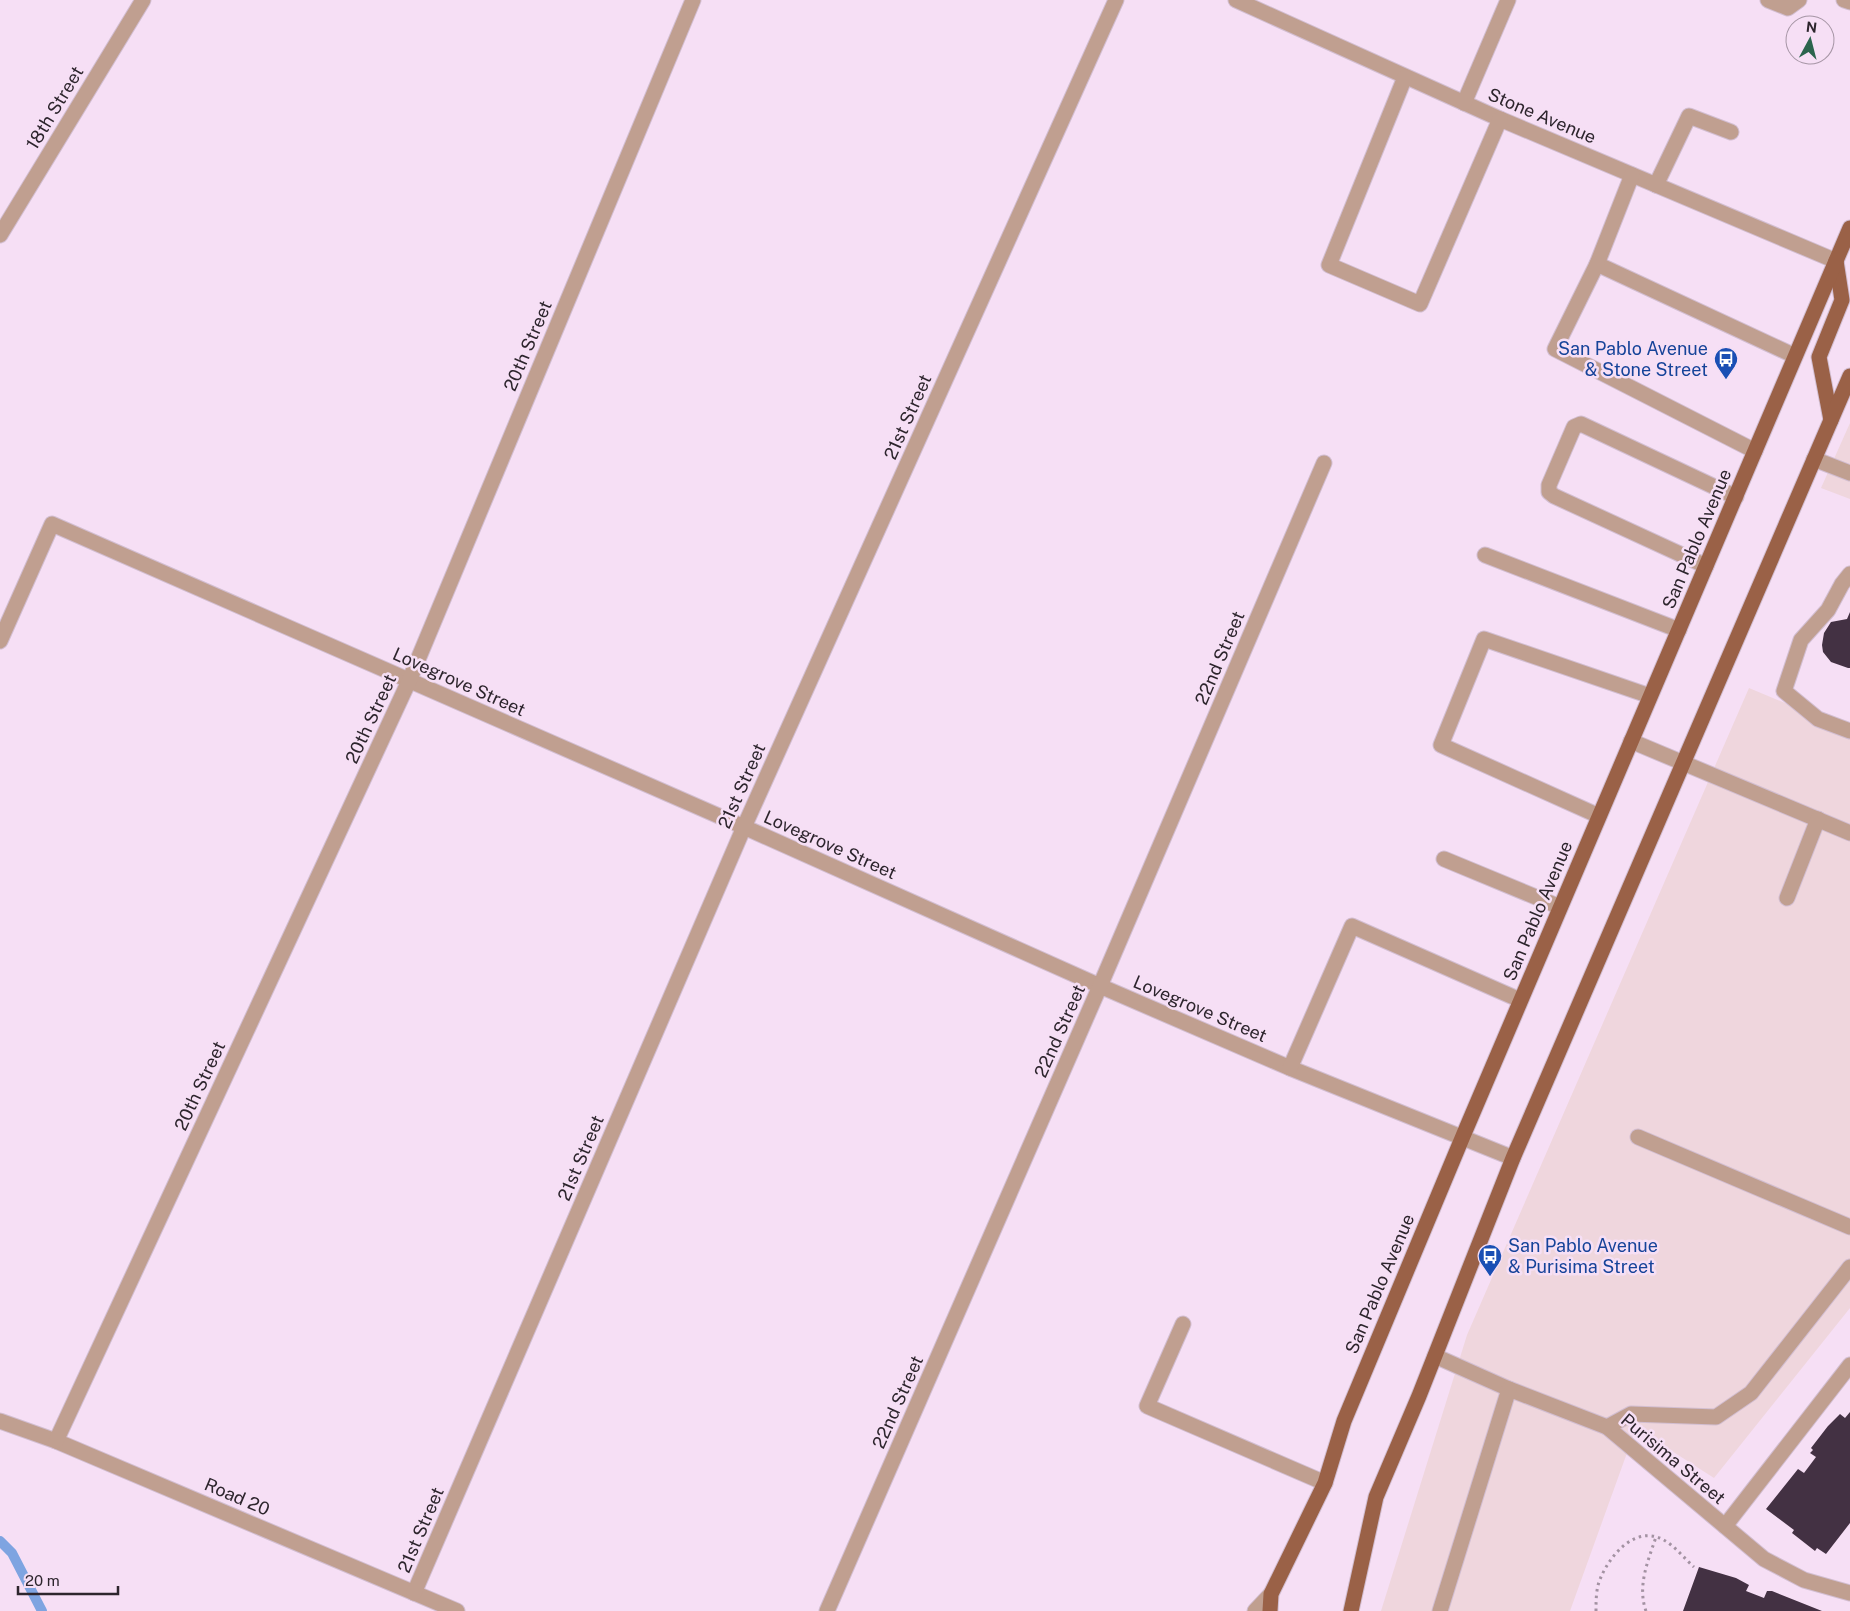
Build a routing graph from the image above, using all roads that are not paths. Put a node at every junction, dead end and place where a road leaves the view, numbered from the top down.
1 (143, 0) edge
2 (693, 0) edge
3 (1116, 0) edge
4 (1236, 0) edge
5 (1508, 0) edge
6 (1768, 0) edge
7 (1799, 0) edge
8 (1844, 0) edge
9 (1850, 2) edge
10 (1405, 77) junction
11 (1464, 103) junction
12 (1500, 119) junction
13 (1731, 132) dead end
14 (1632, 175) junction
15 (1656, 185) junction
16 (1850, 228) edge
17 (0, 235) edge
18 (1836, 261) junction
19 (1597, 264) junction
20 (1796, 356) junction
21 (1850, 376) edge
22 (1831, 420) junction
23 (1755, 451) junction
24 (1814, 460) junction
25 (1324, 463) dead end
26 (1850, 473) edge
27 (1736, 497) junction
28 (1485, 555) dead end
29 (1706, 566) junction
30 (1850, 574) edge
31 (1678, 630) junction
32 (0, 641) edge
33 (409, 681) junction
34 (1650, 696) junction
35 (1850, 731) edge
36 (1631, 740) junction
37 (1683, 764) junction
38 (1599, 816) junction
39 (1818, 819) junction
40 (744, 827) junction
41 (1850, 833) edge
42 (1444, 859) dead end
43 (1786, 898) dead end
44 (1560, 907) junction
45 (1100, 986) junction
46 (1520, 1000) junction
47 (1290, 1068) junction
48 (1462, 1136) junction
49 (1638, 1137) dead end
50 (1513, 1158) junction
51 (1850, 1227) edge
52 (1850, 1267) edge
53 (1183, 1324) dead end
54 (1435, 1356) junction
55 (1850, 1365) edge
56 (1509, 1389) junction
57 (0, 1421) edge
58 (1607, 1427) junction
59 (56, 1441) junction
60 (1325, 1483) junction
61 (1725, 1526) junction
62 (414, 1593) junction
63 (1850, 1593) edge
64 (1271, 1594) junction
65 (457, 1611) edge
66 (827, 1611) edge
67 (1255, 1611) edge
68 (1270, 1611) edge
69 (1351, 1611) edge
70 (1440, 1611) edge

1 - 17 street, 18th Street
2 - 33 street, 20th Street
3 - 40 street, 21st Street
4 - 10 street, Stone Avenue
5 - 11 street
6 - 7 street
8 - 9 street
10 - 11 street, Stone Avenue
10 - 12 street
11 - 12 street, Stone Avenue
12 - 14 street, Stone Avenue
13 - 15 street
14 - 15 street, Stone Avenue
14 - 19 street
15 - 18 street, Stone Avenue
16 - 18 main road, San Pablo Avenue
18 - 20 main road, San Pablo Avenue
18 - 22 main road
19 - 20 street
19 - 23 street
20 - 23 main road, San Pablo Avenue
21 - 22 main road
22 - 24 main road
23 - 27 main road, San Pablo Avenue
24 - 26 street
24 - 37 main road
25 - 45 street, 22nd Street
27 - 29 main road, San Pablo Avenue
27 - 29 street
28 - 31 street
29 - 31 main road, San Pablo Avenue
30 - 35 street
31 - 34 main road, San Pablo Avenue
32 - 33 street, Lovegrove Street
33 - 40 street, Lovegrove Street
33 - 59 street, 20th Street
34 - 36 main road, San Pablo Avenue
34 - 38 street
36 - 37 street
36 - 38 main road, San Pablo Avenue
37 - 39 street
37 - 50 main road
38 - 44 main road, San Pablo Avenue
39 - 41 street
39 - 43 street
40 - 45 street, Lovegrove Street
40 - 62 street, 21st Street
42 - 44 street
44 - 46 main road, San Pablo Avenue
45 - 47 street, Lovegrove Street
45 - 66 street, 22nd Street
46 - 47 street
46 - 48 main road, San Pablo Avenue
47 - 48 street, Lovegrove Street
48 - 50 street, Lovegrove Street
48 - 60 main road, San Pablo Avenue
49 - 51 street
50 - 54 main road
52 - 58 street
53 - 60 street
54 - 56 street, Purisima Street
54 - 69 main road
55 - 61 street
56 - 58 street, Purisima Street
56 - 70 street
57 - 59 street, Road 20
58 - 61 street, Purisima Street
59 - 62 street, Road 20
60 - 64 main road, San Pablo Avenue
61 - 63 street, Purisima Street
62 - 65 street, Road 20
64 - 67 street
64 - 68 main road, San Pablo Avenue

